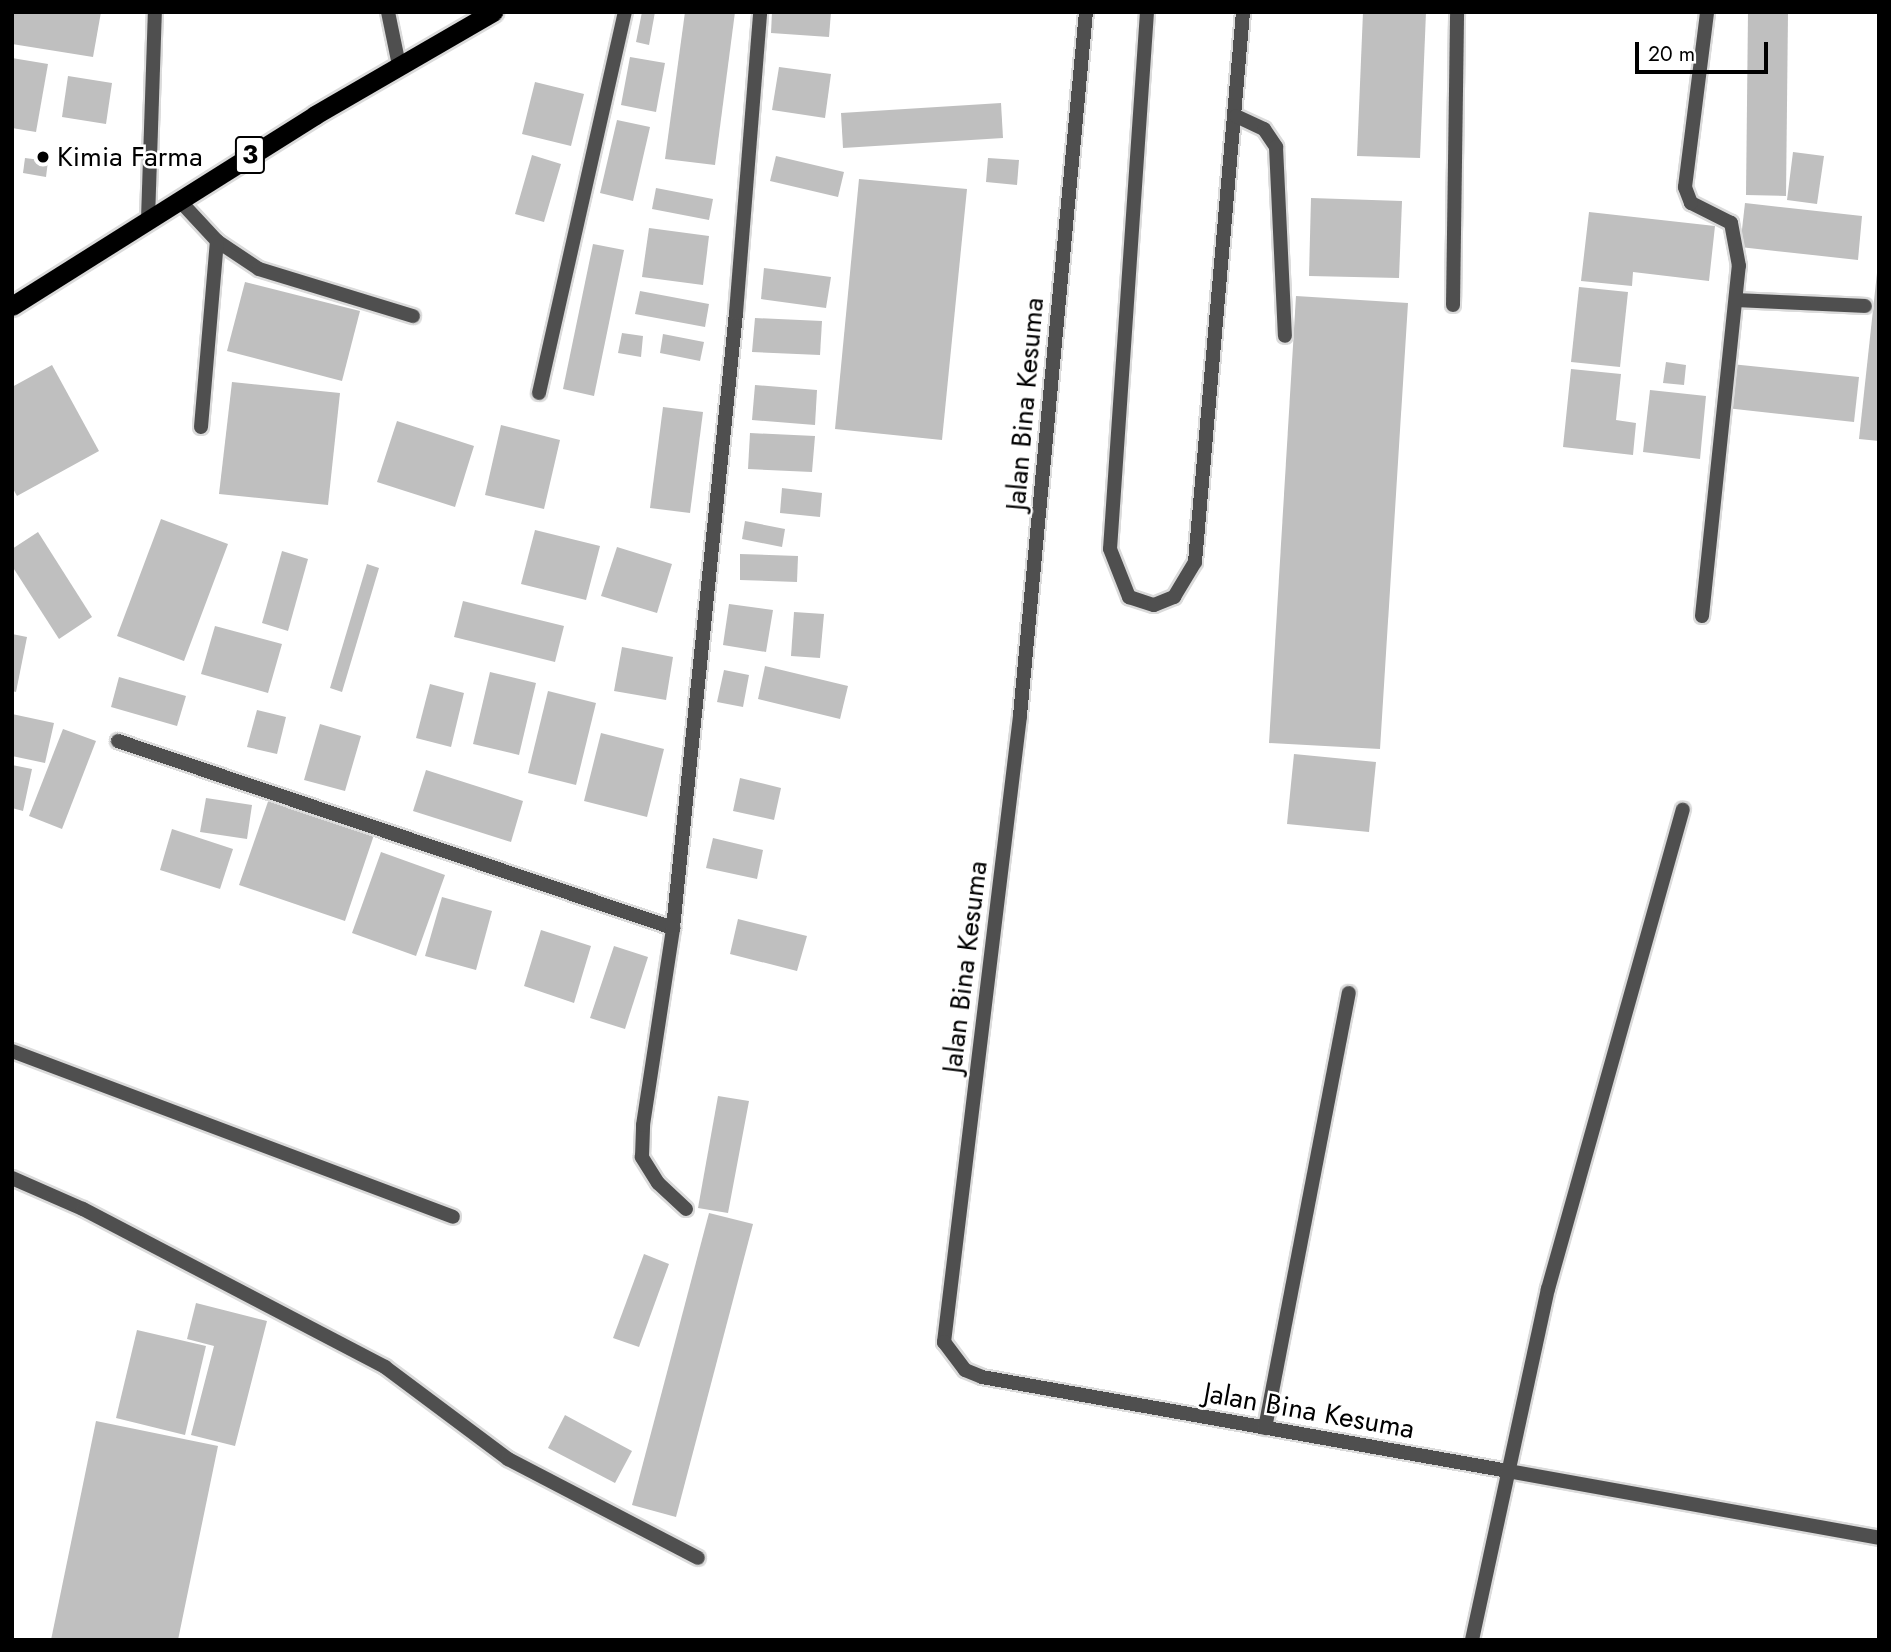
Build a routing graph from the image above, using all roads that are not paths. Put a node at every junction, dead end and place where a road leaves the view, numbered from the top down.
1 (155, 12) edge
2 (388, 12) edge
3 (493, 12) edge
4 (625, 12) edge
5 (760, 12) edge
6 (1086, 12) edge
7 (1147, 12) edge
8 (1242, 12) edge
9 (1457, 12) edge
10 (1707, 12) edge
11 (398, 65) junction
12 (1236, 116) junction
13 (179, 200) junction
14 (148, 219) junction
15 (217, 241) junction
16 (1737, 300) junction
17 (1452, 305) dead end
18 (12, 306) edge
19 (1865, 306) dead end
20 (413, 316) dead end
21 (1285, 336) dead end
22 (539, 393) dead end
23 (201, 427) dead end
24 (1702, 616) dead end
25 (118, 741) dead end
26 (1683, 810) dead end
27 (673, 928) junction
28 (1349, 993) dead end
29 (12, 1051) edge
30 (12, 1178) edge
31 (686, 1209) dead end
32 (453, 1217) dead end
33 (1265, 1428) junction
34 (1508, 1471) junction
35 (1879, 1538) edge
36 (698, 1558) dead end
37 (1472, 1640) edge

1 - 14 street
2 - 11 street
3 - 11 highway, 3
4 - 22 street
5 - 27 street
6 - 33 street, Jalan Bina Kesuma
7 - 12 street
8 - 12 street
9 - 17 street
10 - 16 street
11 - 13 highway, 3
12 - 21 street
13 - 14 highway, 3
13 - 15 street
14 - 18 highway, 3
15 - 20 street
15 - 23 street
16 - 19 street
16 - 24 street
25 - 27 street
26 - 34 street
27 - 31 street
28 - 33 street
29 - 32 street
30 - 36 street
33 - 34 street, Jalan Bina Kesuma
34 - 35 street, Jalan Bina Kesuma
34 - 37 street

